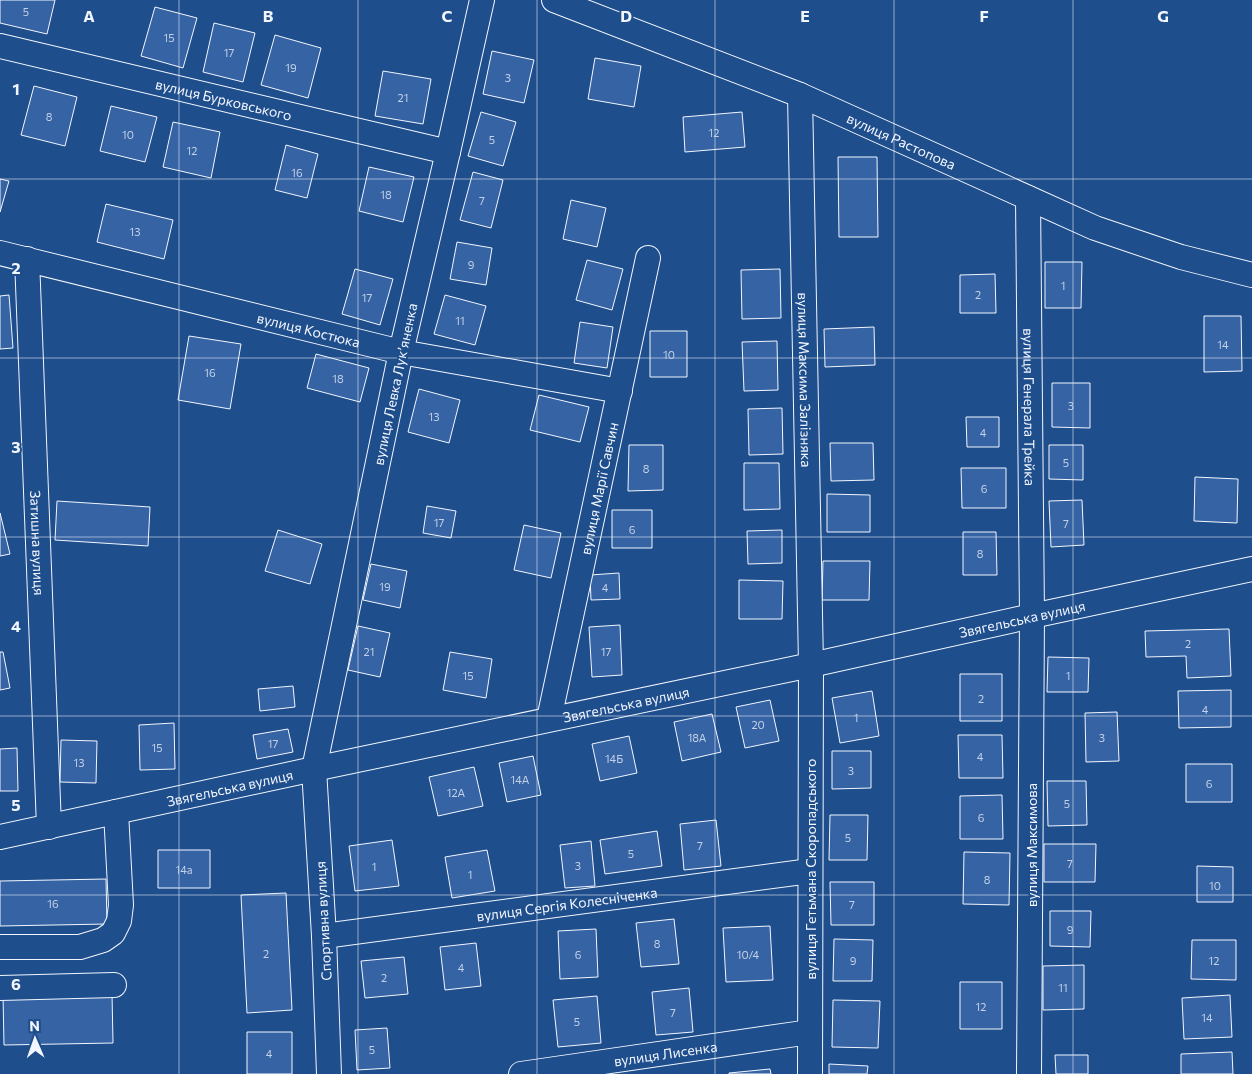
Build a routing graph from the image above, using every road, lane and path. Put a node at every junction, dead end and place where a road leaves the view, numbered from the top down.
1 (482, 0) edge
2 (554, 0) edge
3 (0, 46) edge
4 (800, 95) junction
5 (448, 152) junction
6 (1028, 198) junction
7 (0, 253) edge
8 (648, 258) dead end
9 (27, 259) junction
10 (1252, 275) edge
11 (401, 352) junction
12 (620, 391) junction
13 (1252, 569) edge
14 (1032, 616) junction
15 (811, 665) junction
16 (549, 719) junction
17 (314, 769) junction
18 (116, 812) junction
19 (49, 827) junction
20 (0, 837) edge
21 (810, 871) junction
22 (324, 936) junction
23 (0, 947) edge
24 (114, 985) dead end
25 (0, 988) edge
26 (810, 1032) junction
27 (329, 1074) edge
28 (521, 1074) edge
29 (810, 1074) edge
30 (1029, 1074) edge

1 - 5 street, вулиця Левка Лукʼяненка
2 - 4 street, вулиця Растопова
3 - 5 street, вулиця Бурковського
4 - 6 street, вулиця Растопова
4 - 15 street, вулиця Максима Залізняка
5 - 11 street, вулиця Левка Лукʼяненка
6 - 10 street, вулиця Растопова
6 - 14 street, вулиця Генерала Трейка
7 - 9 street, вулиця Костюка
8 - 12 street, вулиця Марії Савчин
9 - 11 street, вулиця Костюка
9 - 19 street, Затишна вулиця
11 - 12 street, вулиця Костюка
11 - 17 street, вулиця Левка Лукʼяненка
12 - 16 street, вулиця Марії Савчин
13 - 14 street, Звягельська вулиця
14 - 15 street, Звягельська вулиця
14 - 30 street, вулиця Максимова
15 - 16 street, Звягельська вулиця
15 - 21 street, вулиця Гетьмана Скоропадського
16 - 17 street, Звягельська вулиця
17 - 18 street, Звягельська вулиця
17 - 22 street, Спортивна вулиця
18 - 19 street, Звягельська вулиця
18 - 23 street
19 - 20 street, Звягельська вулиця
21 - 22 street, вулиця Сергія Колесніченка
21 - 26 street, вулиця Гетьмана Скоропадського
22 - 27 street, Спортивна вулиця
24 - 25 street
26 - 28 street, вулиця Лисенка
26 - 29 street, вулиця Гетьмана Скоропадського

